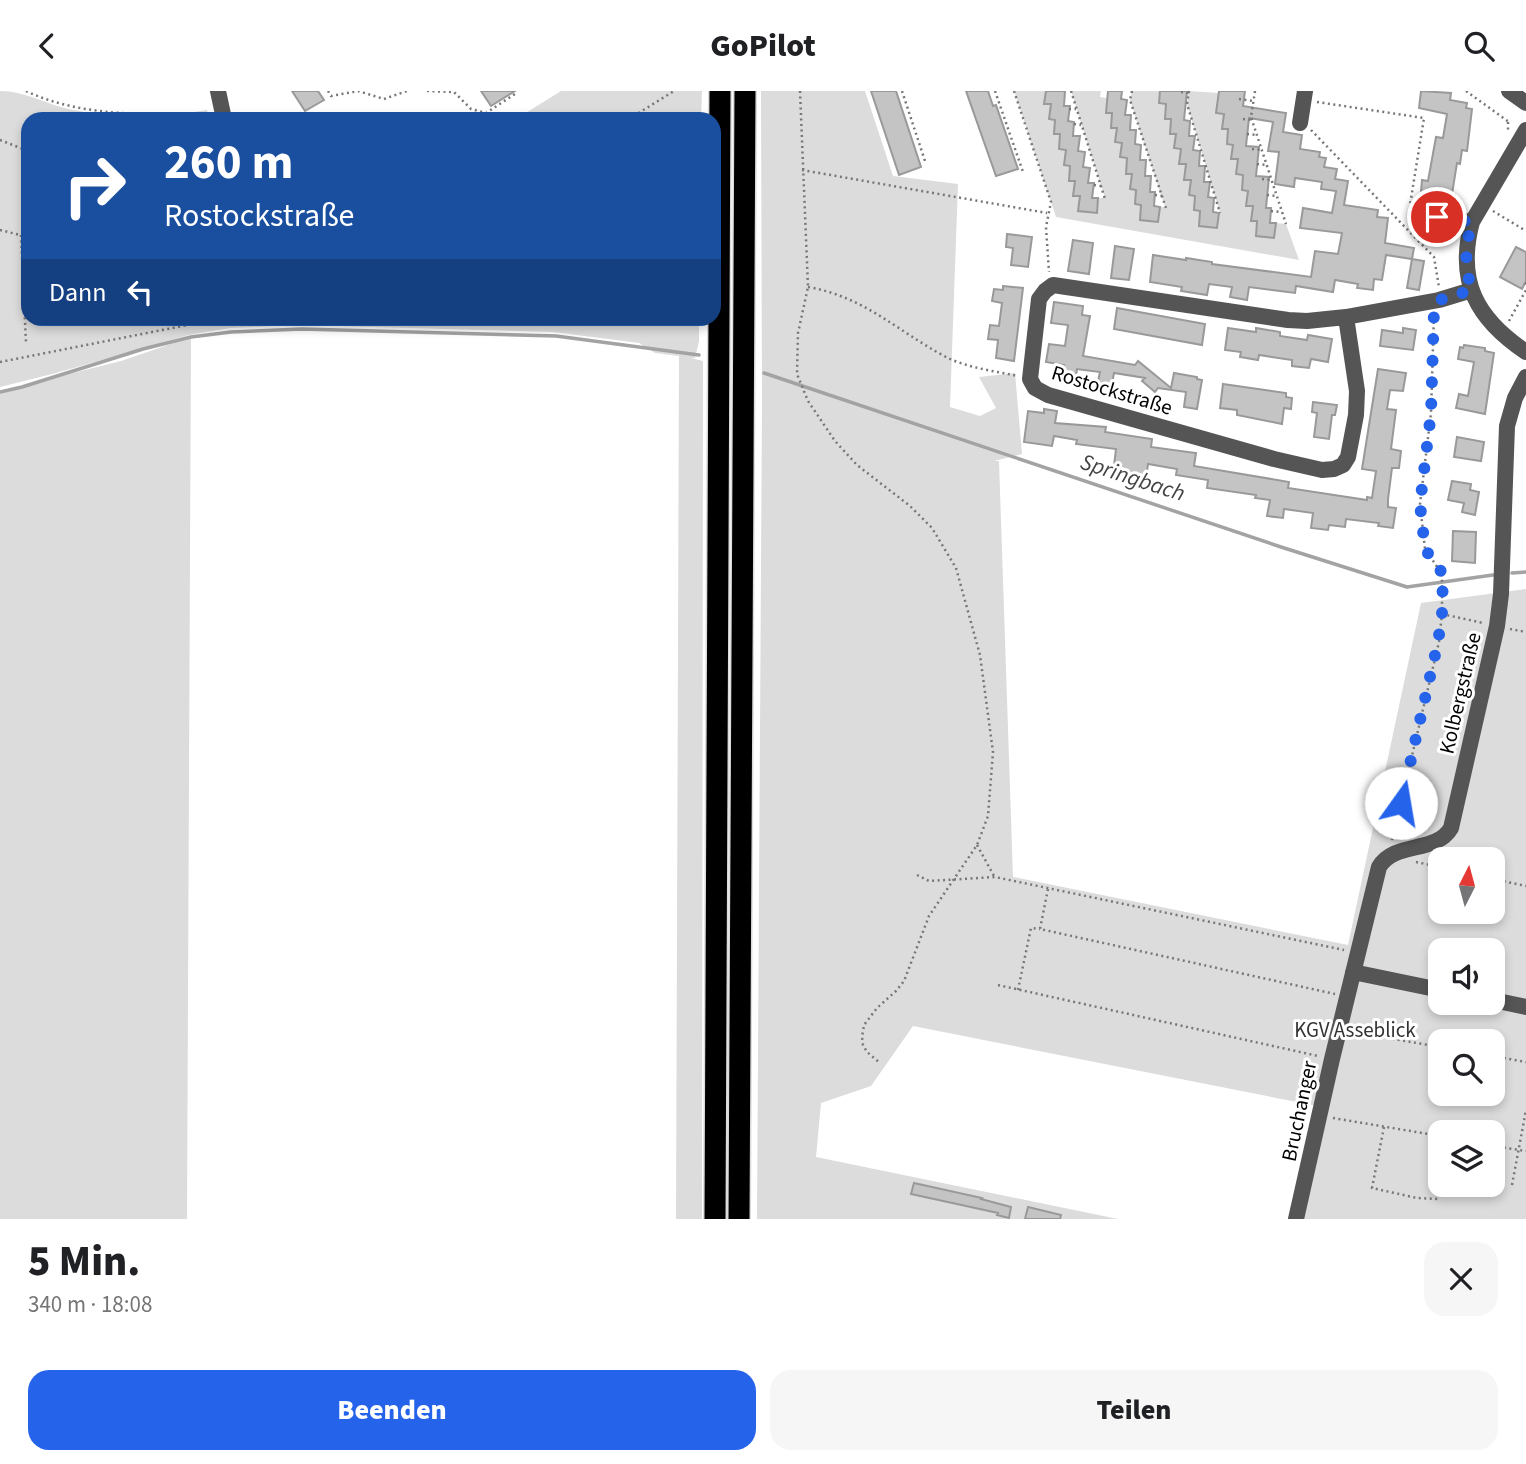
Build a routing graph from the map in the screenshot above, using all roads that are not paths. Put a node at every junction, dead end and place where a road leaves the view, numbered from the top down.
1 (218, 91) edge
2 (720, 91) edge
3 (745, 91) edge
4 (751, 91) edge
5 (1509, 91) edge
6 (1309, 96) edge
7 (1526, 103) edge
8 (222, 112) edge
9 (720, 112) edge
10 (1300, 120) road end
11 (745, 123) junction
12 (1526, 130) edge
13 (1415, 210) road end
14 (1472, 222) junction
15 (1472, 290) junction
16 (1346, 317) junction
17 (719, 326) edge
18 (1526, 352) edge
19 (1526, 377) edge
20 (1353, 972) junction
21 (1428, 988) edge
22 (1505, 1003) edge
23 (1526, 1007) edge
24 (715, 1219) edge
25 (739, 1219) edge
26 (1296, 1219) edge

1 - 8 street
2 - 9 highway
3 - 11 highway
4 - 11 highway
5 - 7 street
6 - 10 street
11 - 25 highway
12 - 14 street
13 - 14 street
14 - 15 street
15 - 16 street, Rostockstraße
15 - 18 street
16 - 16 street, Rostockstraße
17 - 24 highway
19 - 20 street, Kolbergstraße
20 - 21 street
20 - 26 street, Bruchanger
22 - 23 street

